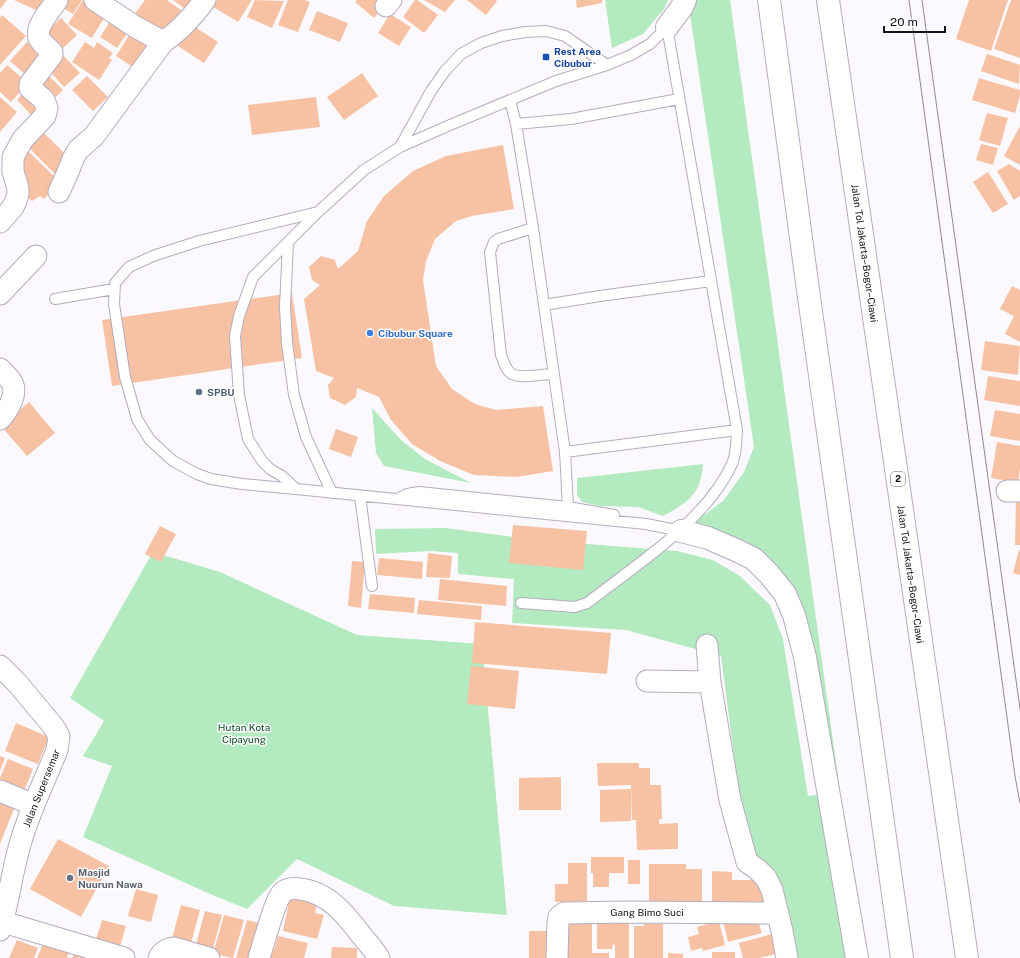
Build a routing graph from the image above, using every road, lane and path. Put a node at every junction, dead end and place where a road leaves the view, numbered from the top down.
1 (57, 0) edge
2 (95, 0) edge
3 (205, 0) edge
4 (685, 0) edge
5 (769, 0) edge
6 (828, 0) edge
7 (668, 27) junction
8 (163, 42) junction
9 (607, 65) junction
10 (679, 99) junction
11 (510, 100) junction
12 (516, 124) junction
13 (400, 147) junction
14 (58, 192) dead end
15 (318, 212) junction
16 (0, 222) edge
17 (532, 228) junction
18 (288, 242) junction
19 (36, 256) dead end
20 (711, 281) junction
21 (114, 289) junction
22 (0, 294) edge
23 (55, 299) dead end
24 (544, 305) junction
25 (0, 370) edge
26 (554, 374) junction
27 (0, 419) edge
28 (737, 430) junction
29 (565, 452) junction
30 (296, 489) junction
31 (332, 493) junction
32 (360, 496) junction
33 (397, 499) junction
34 (568, 506) junction
35 (646, 524) junction
36 (680, 531) junction
37 (372, 586) dead end
38 (521, 603) dead end
39 (707, 645) dead end
40 (0, 666) edge
41 (648, 681) dead end
42 (710, 682) junction
43 (0, 791) edge
44 (34, 805) junction
45 (778, 913) junction
46 (1, 926) edge
47 (124, 958) edge
48 (159, 958) edge
49 (209, 958) edge
50 (259, 958) edge
51 (379, 958) edge
52 (557, 958) edge
53 (787, 958) edge
54 (857, 958) edge
55 (902, 958) edge
56 (967, 958) edge

1 - 16 street
2 - 8 street
3 - 8 street
4 - 7 highway
5 - 55 highway
6 - 56 highway, Jalan Tol Jakarta–Bogor–Ciawi / 2
7 - 9 lane
7 - 10 lane
8 - 14 street
9 - 11 lane
9 - 13 lane
10 - 12 lane
10 - 20 lane
11 - 12 lane
11 - 13 lane
12 - 17 lane
13 - 15 lane
15 - 18 lane
15 - 21 lane
17 - 24 lane
17 - 26 lane
18 - 30 lane
18 - 31 lane
19 - 22 street
20 - 24 lane
20 - 28 lane
21 - 23 lane
21 - 30 lane
24 - 26 lane
25 - 27 street
26 - 29 lane
28 - 29 lane
28 - 36 lane
29 - 34 lane
30 - 31 lane
31 - 32 lane
32 - 33 lane
32 - 37 lane
33 - 34 lane
33 - 35 lane
34 - 35 lane
35 - 36 lane
36 - 38 lane
36 - 54 highway
39 - 42 street
40 - 44 street, Jalan Supersemar
41 - 42 street
42 - 45 street
43 - 44 street
44 - 46 street, Jalan Supersemar
45 - 52 street, Gang Bimo Suci
45 - 53 street
46 - 47 street
48 - 49 street
50 - 51 street

